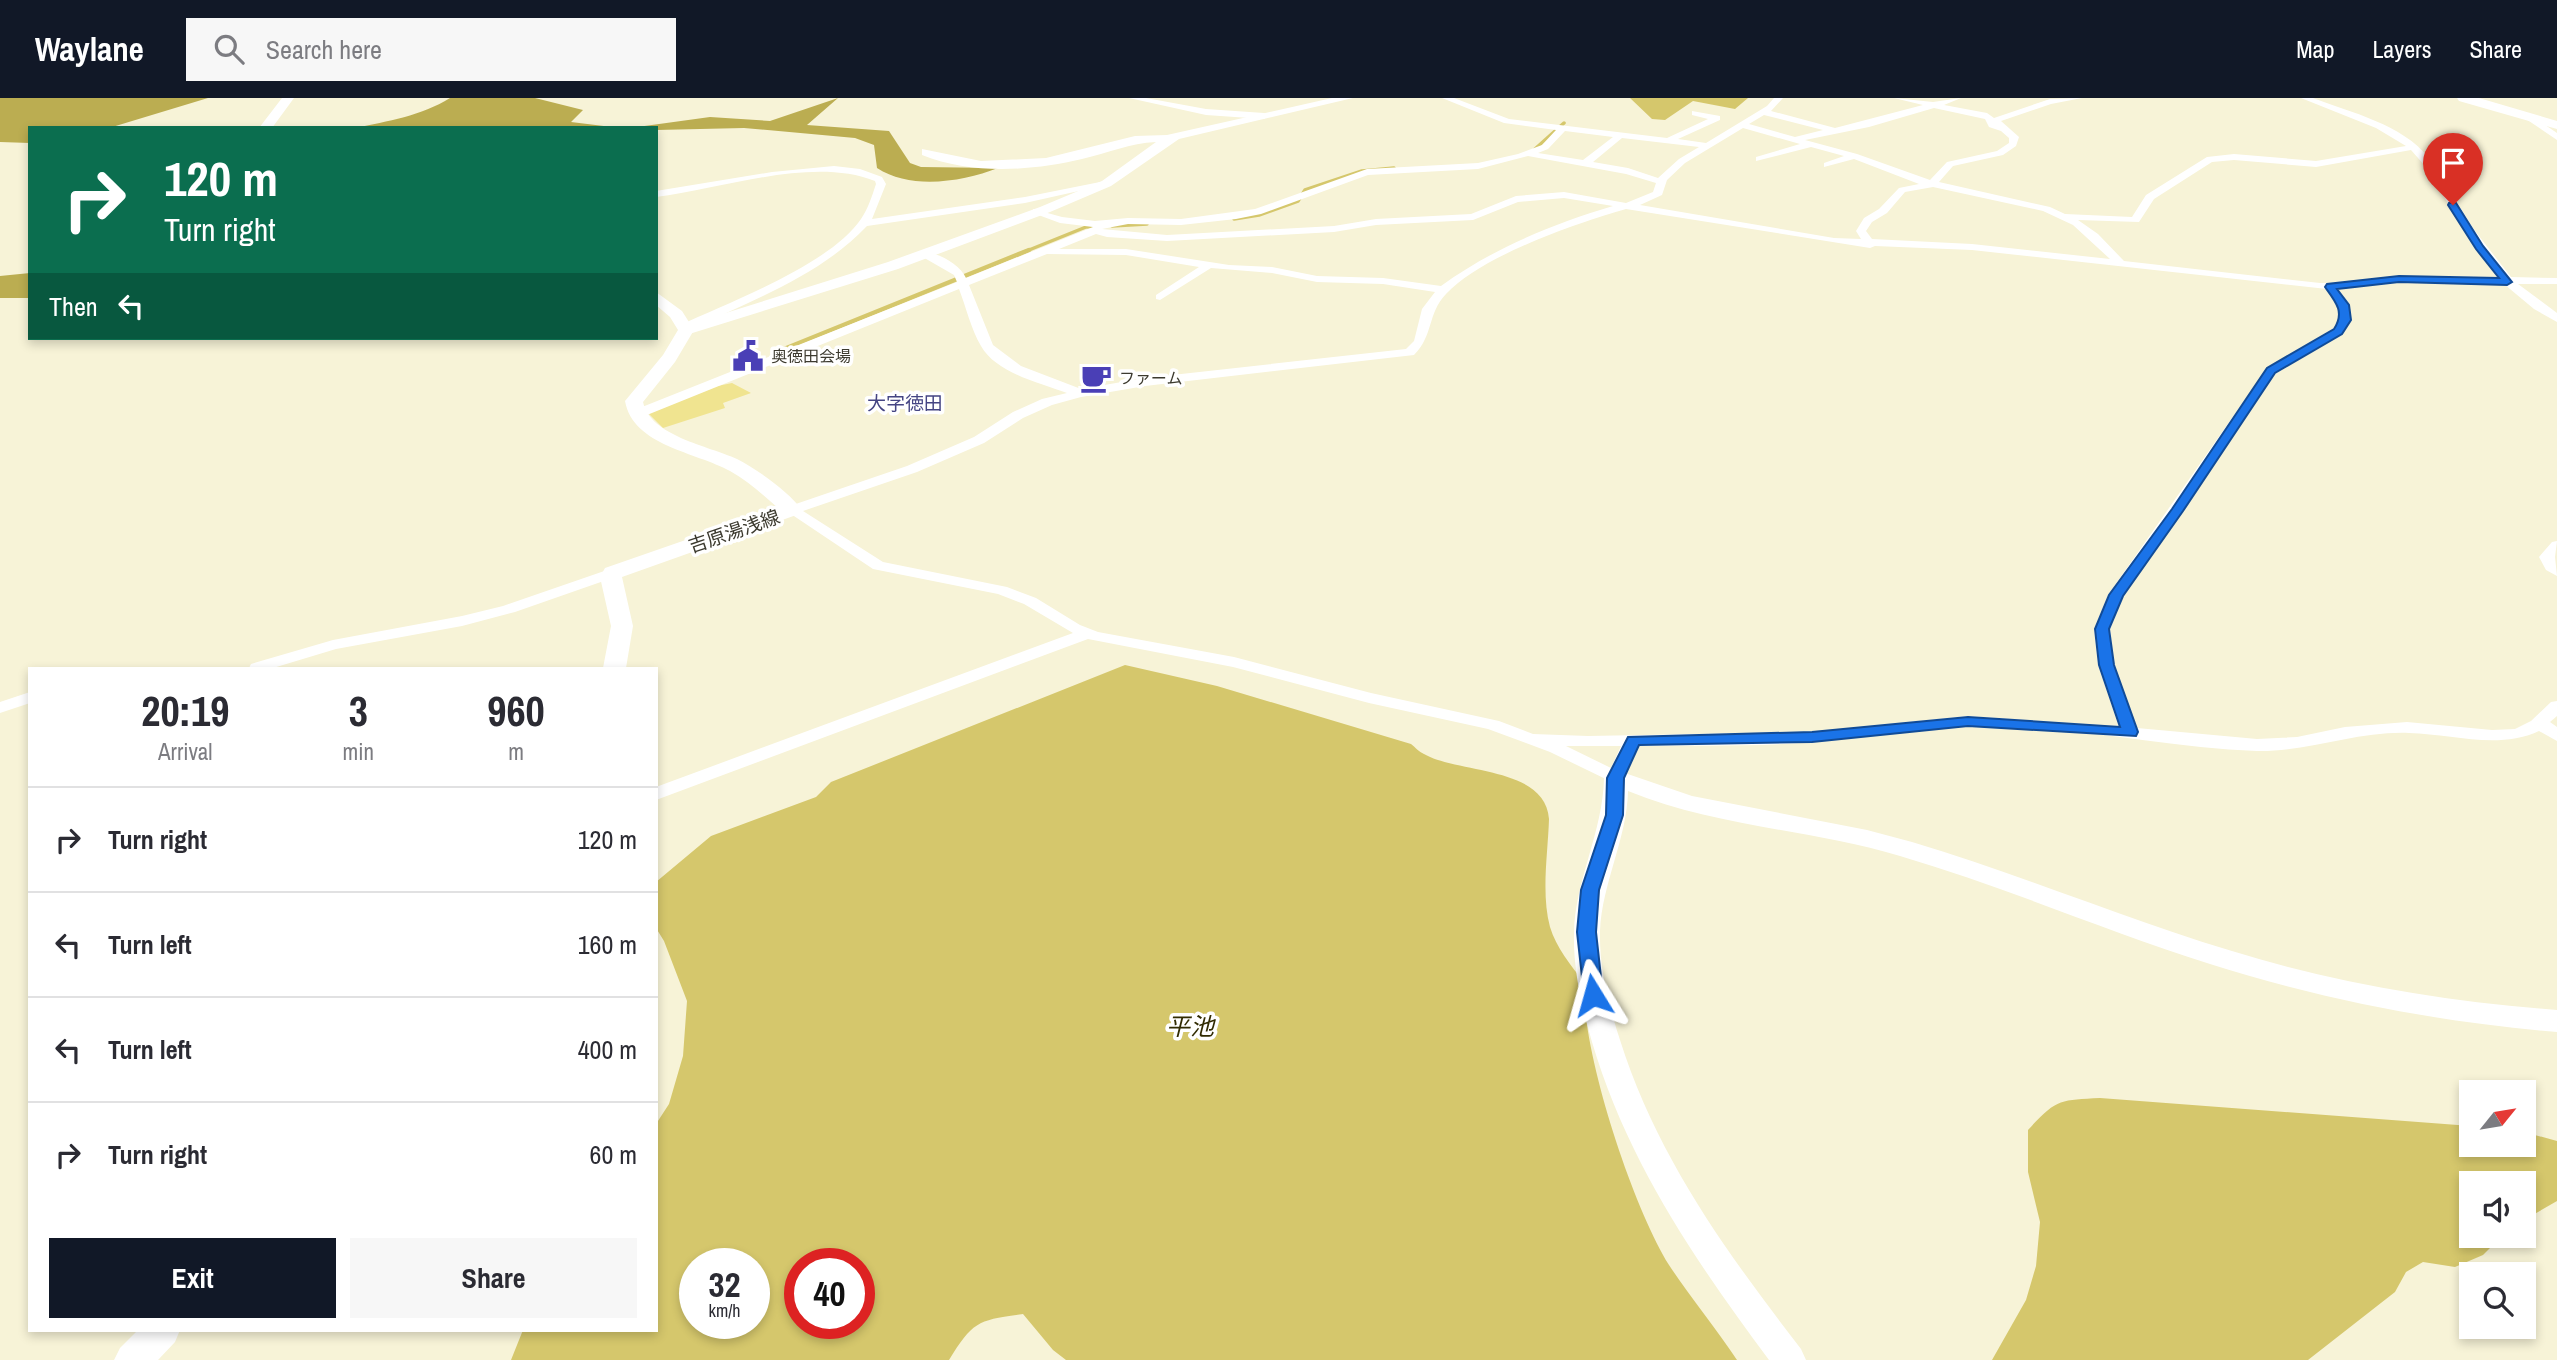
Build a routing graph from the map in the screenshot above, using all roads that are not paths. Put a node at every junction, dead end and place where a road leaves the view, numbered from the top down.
1 (288, 98) edge
2 (1133, 98) edge
3 (1347, 98) edge
4 (1446, 98) edge
5 (1779, 98) edge
6 (1898, 98) edge
7 (1957, 98) edge
8 (2078, 98) edge
9 (2305, 98) edge
10 (2464, 98) edge
11 (1935, 104) junction
12 (1695, 113) dead end
13 (1763, 113) junction
14 (1264, 116) junction
15 (2529, 117) junction
16 (1800, 121) junction
17 (1741, 125) junction
18 (2557, 125) edge
19 (267, 126) edge
20 (1855, 127) junction
21 (1562, 128) junction
22 (2004, 128) junction
23 (1836, 131) junction
24 (1620, 134) junction
25 (2557, 137) edge
26 (1168, 139) junction
27 (1671, 139) junction
28 (1796, 139) junction
29 (1811, 144) junction
30 (1705, 145) junction
31 (2413, 147) junction
32 (926, 152) dead end
33 (1530, 154) junction
34 (1854, 156) junction
35 (1759, 159) dead end
36 (1584, 164) junction
37 (1827, 165) dead end
38 (1661, 182) junction
39 (1105, 184) junction
40 (1932, 184) junction
41 (658, 194) edge
42 (1631, 205) junction
43 (1037, 211) junction
44 (2062, 216) junction
45 (863, 223) junction
46 (1096, 227) junction
47 (1870, 245) junction
48 (1041, 251) junction
49 (925, 254) junction
50 (2119, 262) junction
51 (1209, 265) junction
52 (781, 280) junction
53 (2557, 281) edge
54 (964, 282) junction
55 (2507, 282) junction
56 (2330, 287) junction
57 (1443, 290) junction
58 (805, 295) junction
59 (1160, 297) dead end
60 (658, 299) edge
61 (2557, 318) edge
62 (685, 329) junction
63 (1080, 393) junction
64 (636, 414) junction
65 (792, 510) junction
66 (2557, 545) edge
67 (2557, 571) edge
68 (614, 573) junction
69 (1087, 634) junction
70 (260, 667) edge
71 (614, 667) edge
72 (28, 698) edge
73 (2557, 706) edge
74 (0, 708) edge
75 (2540, 723) junction
76 (2130, 732) junction
77 (2557, 736) edge
78 (1532, 739) junction
79 (1633, 740) junction
80 (1616, 778) junction
81 (658, 793) edge
82 (2557, 1021) edge
83 (160, 1332) edge
84 (133, 1360) edge
85 (1789, 1360) edge

1 - 19 main road
2 - 14 street
3 - 14 street
4 - 21 street
5 - 13 street
6 - 11 street
7 - 11 street
8 - 22 street
9 - 31 street
10 - 15 main road
11 - 20 street
11 - 22 street
12 - 27 street
13 - 16 street
13 - 17 street
14 - 26 street
15 - 18 main road
15 - 25 street
16 - 20 street
16 - 23 street
17 - 28 street
17 - 30 street
20 - 23 street
21 - 24 street
21 - 33 street
22 - 40 street
23 - 28 street
24 - 27 street
24 - 36 street
26 - 32 street
26 - 39 street
27 - 30 street
28 - 29 street
29 - 34 street
29 - 35 street
30 - 38 street
31 - 44 street
31 - 55 street
33 - 36 street
33 - 46 street
34 - 37 street
34 - 40 street
36 - 38 street
38 - 42 street
39 - 43 street
39 - 45 street
40 - 44 street
40 - 47 street
41 - 45 street
42 - 46 street
42 - 47 street
42 - 57 street
43 - 46 street
43 - 49 street
44 - 50 street
45 - 52 street
46 - 48 street
47 - 50 street
48 - 51 street
48 - 54 street
49 - 54 street
49 - 58 street
50 - 56 street
51 - 57 street
51 - 59 street
52 - 58 street
52 - 62 street
53 - 55 street
54 - 63 street
54 - 64 street
55 - 56 street
55 - 61 street
56 - 76 street
57 - 63 street
58 - 62 street
60 - 62 main road
62 - 64 main road
63 - 65 street
64 - 65 main road, 吉原湯浅線
65 - 68 main road, 吉原湯浅線
65 - 69 street
66 - 67 street
68 - 70 street
68 - 71 main road
69 - 78 street
69 - 81 street
72 - 74 street
73 - 75 street
75 - 76 street
75 - 77 street
76 - 79 street
78 - 79 street
78 - 80 street
79 - 80 street
80 - 82 street
80 - 85 street
83 - 84 main road

